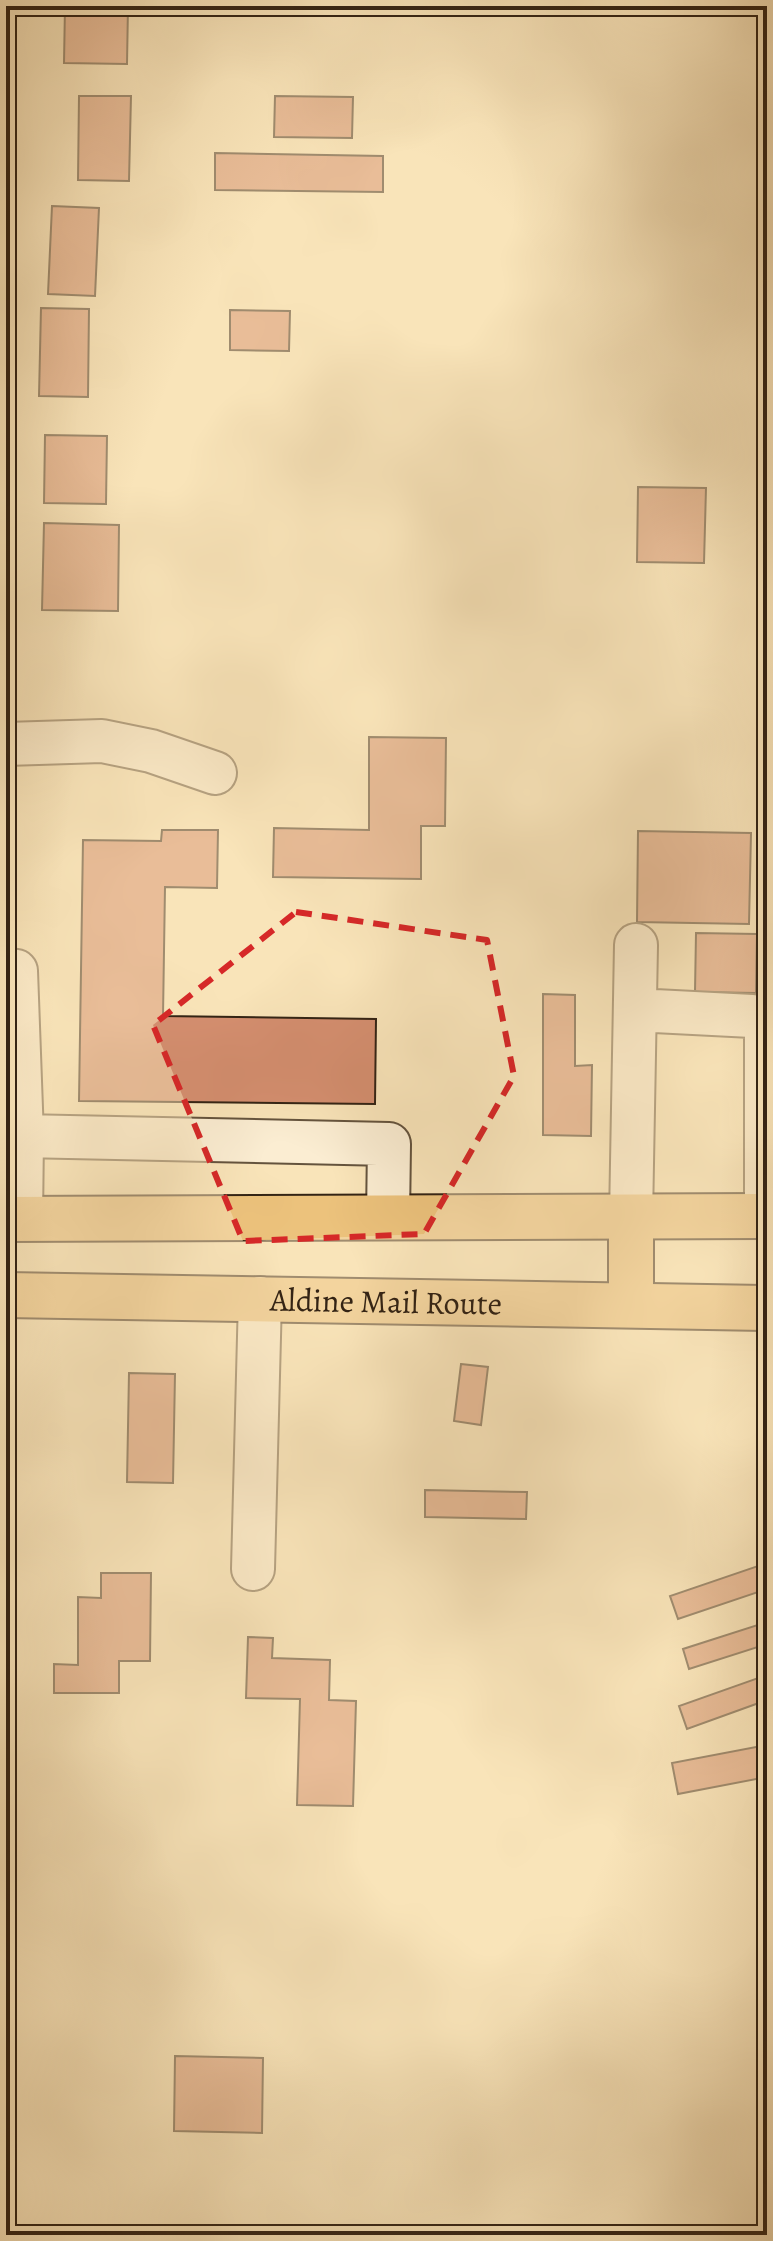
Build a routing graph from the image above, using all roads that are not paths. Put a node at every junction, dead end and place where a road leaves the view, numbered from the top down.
1 (6, 744) edge
2 (215, 773) dead end
3 (636, 945) dead end
4 (6, 970) edge
5 (635, 1010) junction
6 (22, 1136) junction
7 (766, 1216) edge
8 (388, 1218) junction
9 (631, 1218) junction
10 (13, 1219) edge
11 (6, 1295) edge
12 (260, 1298) junction
13 (631, 1303) junction
14 (767, 1308) edge
15 (253, 1569) dead end

1 - 2 lane
3 - 5 lane
4 - 6 lane
5 - 7 lane
5 - 9 lane
6 - 8 lane
6 - 10 lane
7 - 9 main road
8 - 9 main road
8 - 10 main road
9 - 13 main road
11 - 12 main road, Aldine Mail Route
12 - 13 main road, Aldine Mail Route
12 - 15 lane
13 - 14 main road, Aldine Mail Route

